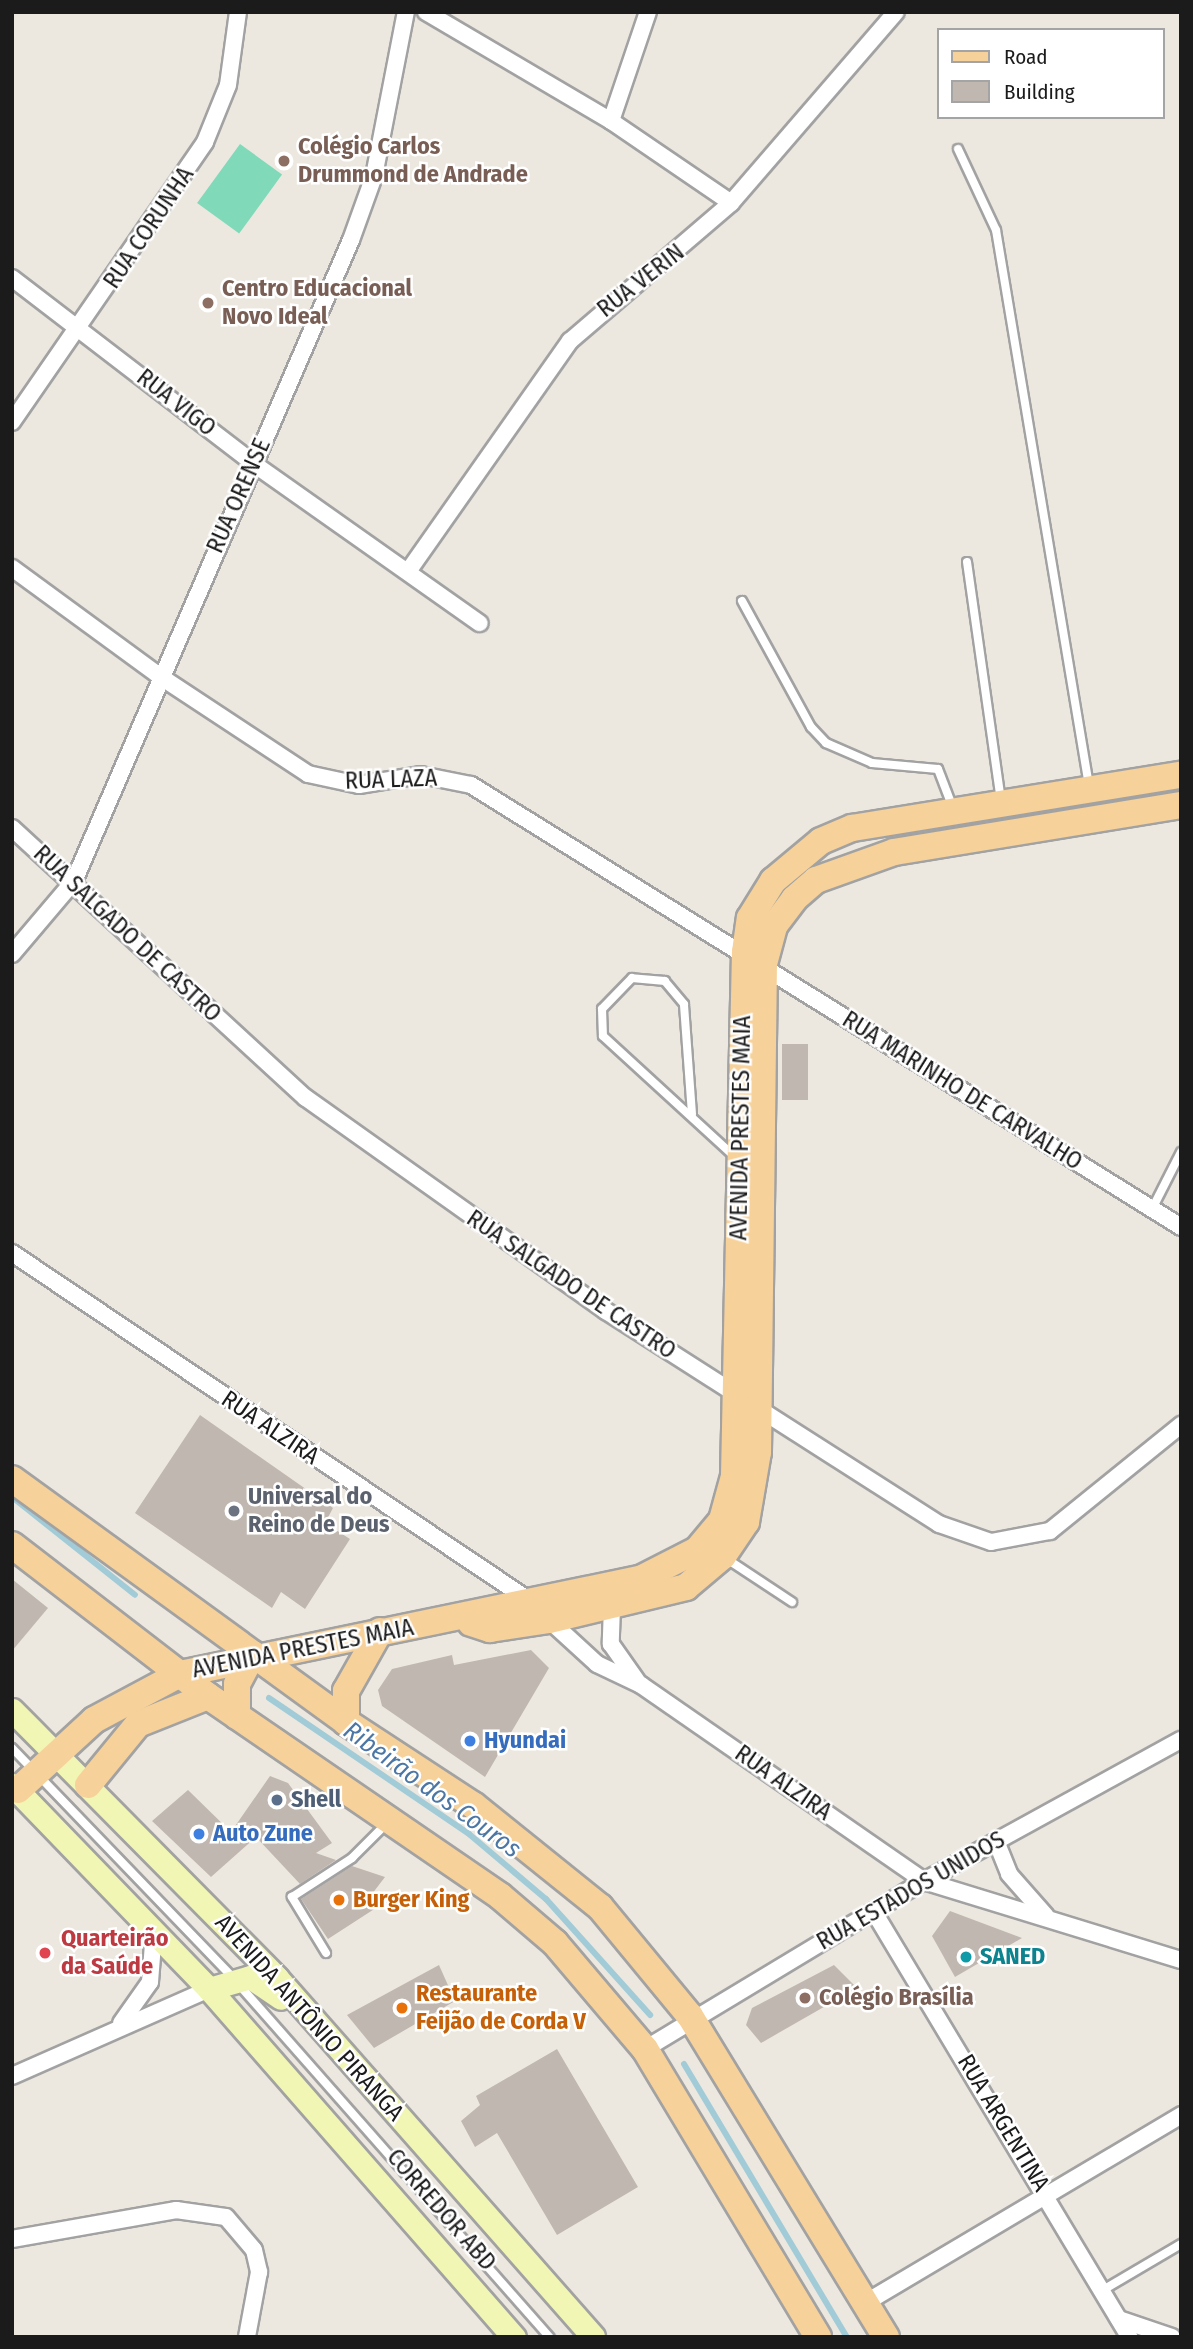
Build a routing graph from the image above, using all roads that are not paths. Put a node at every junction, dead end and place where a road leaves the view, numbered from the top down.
1 (238, 12) edge
2 (406, 12) edge
3 (426, 12) edge
4 (648, 12) edge
5 (897, 12) edge
6 (611, 121) junction
7 (958, 149) dead end
8 (731, 202) junction
9 (12, 278) edge
10 (81, 330) junction
11 (12, 422) edge
12 (254, 464) junction
13 (967, 562) dead end
14 (12, 568) edge
15 (409, 570) junction
16 (742, 601) dead end
17 (479, 623) dead end
18 (158, 675) junction
19 (1181, 775) edge
20 (1089, 789) junction
21 (1001, 801) junction
22 (1181, 805) edge
23 (953, 810) junction
24 (12, 828) edge
25 (74, 881) junction
26 (12, 954) edge
27 (755, 958) junction
28 (692, 1114) junction
29 (1181, 1152) edge
30 (750, 1158) junction
31 (1152, 1209) junction
32 (1181, 1227) edge
33 (12, 1253) edge
34 (747, 1401) junction
35 (1181, 1425) edge
36 (12, 1479) edge
37 (12, 1545) edge
38 (714, 1549) junction
39 (565, 1593) junction
40 (530, 1601) junction
41 (792, 1602) dead end
42 (612, 1606) junction
43 (459, 1620) junction
44 (550, 1620) junction
45 (380, 1631) junction
46 (253, 1654) junction
47 (180, 1674) junction
48 (641, 1685) junction
49 (208, 1696) junction
50 (12, 1710) edge
51 (237, 1716) junction
52 (346, 1722) junction
53 (1181, 1740) edge
54 (12, 1748) edge
55 (57, 1753) junction
56 (37, 1771) junction
57 (88, 1785) junction
58 (15, 1787) edge
59 (391, 1819) junction
60 (996, 1841) junction
61 (924, 1881) junction
62 (874, 1912) junction
63 (1048, 1918) junction
64 (154, 1931) junction
65 (326, 1953) dead end
66 (1181, 1960) edge
67 (233, 1978) junction
68 (209, 1989) junction
69 (690, 2016) junction
70 (117, 2028) junction
71 (334, 2043) junction
72 (645, 2049) junction
73 (12, 2076) edge
74 (1181, 2115) edge
75 (1047, 2194) junction
76 (12, 2239) edge
77 (1181, 2244) edge
78 (1102, 2290) junction
79 (865, 2303) junction
80 (1119, 2319) junction
81 (247, 2337) edge
82 (514, 2337) edge
83 (550, 2337) edge
84 (593, 2337) edge
85 (818, 2337) edge
86 (886, 2337) edge
87 (1129, 2337) edge
88 (1172, 2337) edge

1 - 10 street, RUA CORUNHA
2 - 12 street, RUA ORENSE
3 - 6 street
4 - 6 street
5 - 8 street, RUA VERIN
6 - 8 street
7 - 20 lane
8 - 15 street, RUA VERIN
9 - 10 street, RUA VIGO
10 - 11 street, RUA CORUNHA
10 - 12 street, RUA VIGO
12 - 15 street, RUA VIGO
12 - 18 street, RUA ORENSE
13 - 21 lane
14 - 18 street, RUA LAZA
15 - 17 street, RUA VIGO
16 - 23 lane
18 - 25 street, RUA ORENSE
18 - 27 street, RUA LAZA
19 - 20 main road, AVENIDA PRESTES MAIA
20 - 21 main road, AVENIDA PRESTES MAIA
21 - 23 main road, AVENIDA PRESTES MAIA
22 - 27 main road, AVENIDA PRESTES MAIA
23 - 27 main road, AVENIDA PRESTES MAIA
24 - 25 street, RUA SALGADO DE CASTRO
25 - 26 street, RUA ORENSE
25 - 34 street, RUA SALGADO DE CASTRO
27 - 30 main road, AVENIDA PRESTES MAIA
27 - 31 street, RUA MARINHO DE CARVALHO
28 - 28 lane
28 - 30 lane
29 - 31 lane
30 - 34 main road, AVENIDA PRESTES MAIA
31 - 32 street, RUA MARINHO DE CARVALHO
33 - 40 street, RUA ALZIRA
34 - 35 street, RUA SALGADO DE CASTRO
34 - 38 main road, AVENIDA PRESTES MAIA
36 - 46 main road
37 - 47 main road
38 - 39 main road, AVENIDA PRESTES MAIA
38 - 41 lane
38 - 42 main road, AVENIDA PRESTES MAIA
39 - 40 main road, AVENIDA PRESTES MAIA
39 - 44 main road
40 - 43 main road, AVENIDA PRESTES MAIA
42 - 44 main road, AVENIDA PRESTES MAIA
42 - 48 street, RUA ALZIRA
43 - 44 main road, AVENIDA PRESTES MAIA
43 - 45 main road, AVENIDA PRESTES MAIA
44 - 48 street, RUA ALZIRA
45 - 46 main road, AVENIDA PRESTES MAIA
45 - 52 main road
46 - 47 main road, AVENIDA PRESTES MAIA
46 - 51 main road
46 - 52 main road
47 - 49 main road
47 - 55 main road, AVENIDA PRESTES MAIA
48 - 61 street, RUA ALZIRA
49 - 51 main road
49 - 57 main road
50 - 55 main road, AVENIDA ANTÔNIO PIRANGA
51 - 59 main road
52 - 69 main road
53 - 60 street, RUA ESTADOS UNIDOS
54 - 56 lane, CORREDOR ABD
55 - 56 main road, AVENIDA PRESTES MAIA
55 - 57 main road, AVENIDA ANTÔNIO PIRANGA
56 - 58 main road, AVENIDA PRESTES MAIA
56 - 67 lane, CORREDOR ABD
57 - 71 main road, AVENIDA ANTÔNIO PIRANGA
58 - 64 main road
59 - 65 lane
59 - 72 main road
60 - 61 street, RUA ESTADOS UNIDOS
60 - 63 street
61 - 62 street, RUA ESTADOS UNIDOS
61 - 63 street, RUA ALZIRA
62 - 69 street, RUA ESTADOS UNIDOS
62 - 75 street, RUA ARGENTINA
63 - 66 street, RUA ALZIRA
64 - 68 main road
64 - 70 street
67 - 68 main road
67 - 71 main road
67 - 83 lane, CORREDOR ABD
68 - 70 street
68 - 82 main road
69 - 72 street, RUA ESTADOS UNIDOS
69 - 79 main road
70 - 73 street
71 - 84 main road, AVENIDA ANTÔNIO PIRANGA
72 - 85 main road
74 - 75 street
75 - 78 street, RUA ARGENTINA
75 - 79 street
76 - 81 street
77 - 78 lane
78 - 80 street, RUA ARGENTINA
79 - 86 main road
80 - 87 street, RUA ARGENTINA
80 - 88 street

